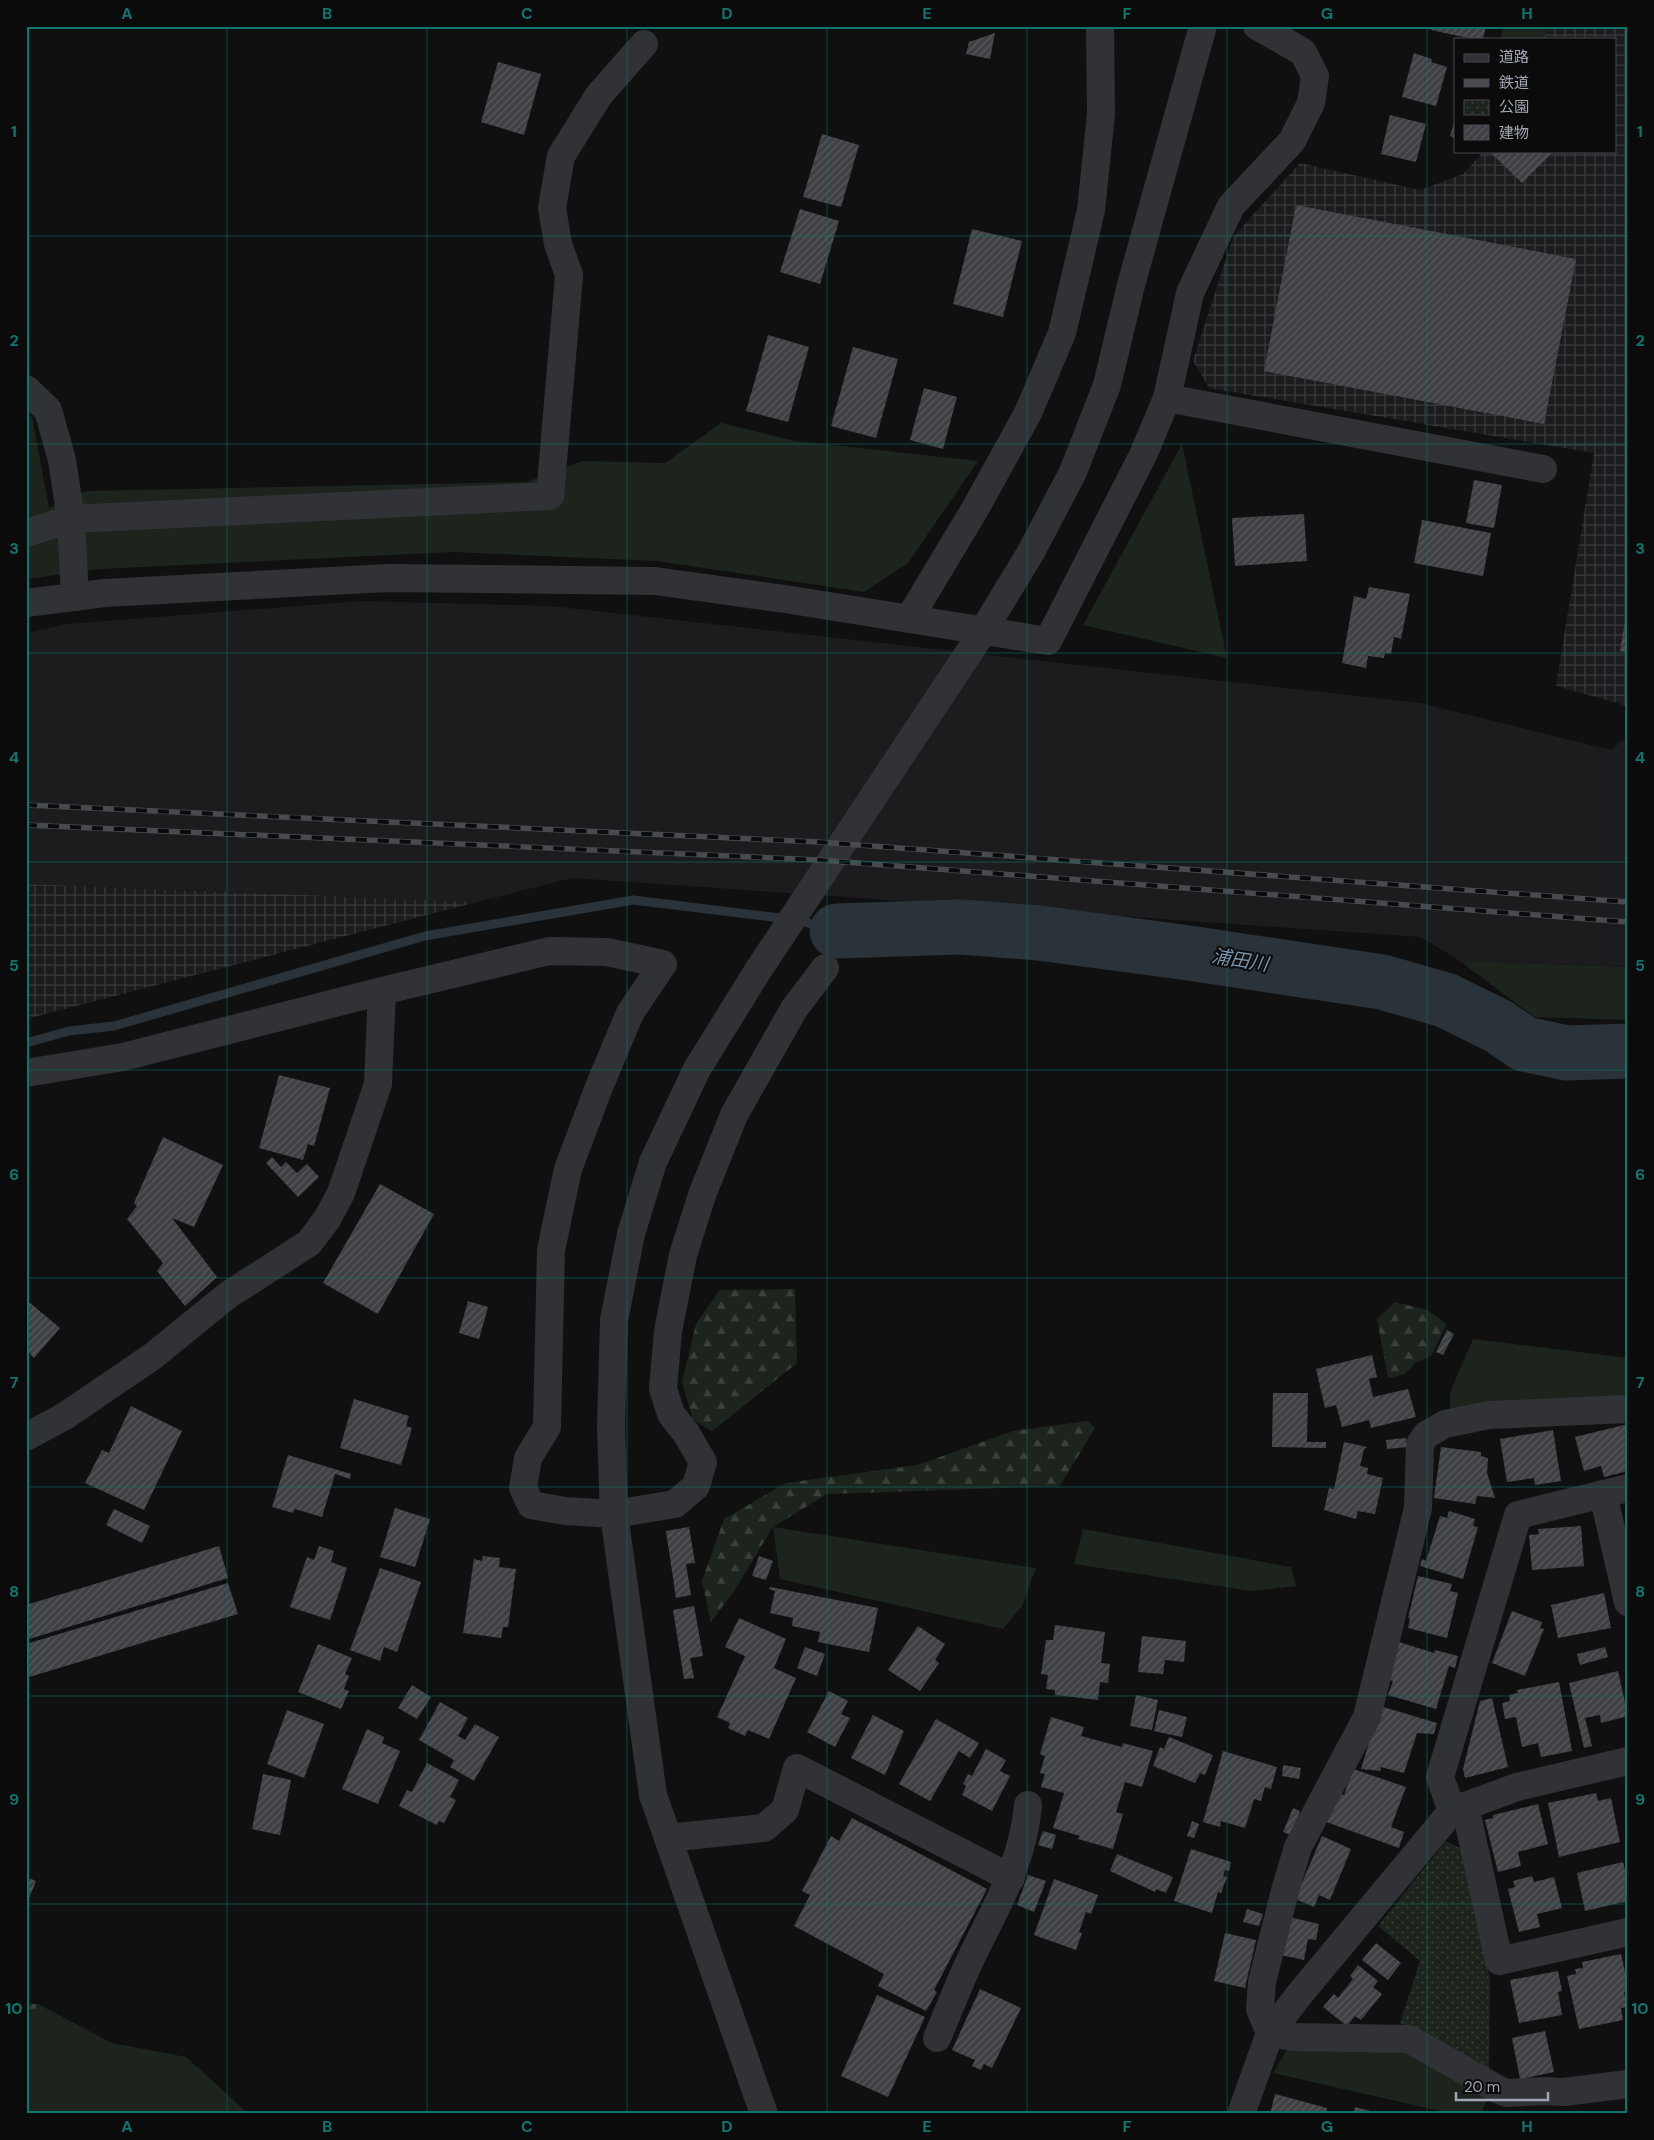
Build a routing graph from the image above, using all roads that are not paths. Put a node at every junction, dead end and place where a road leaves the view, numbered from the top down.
1 (1100, 26) edge
2 (1203, 26) edge
3 (1257, 26) edge
4 (644, 44) dead end
5 (26, 389) edge
6 (1167, 398) junction
7 (1543, 469) dead end
8 (71, 519) junction
9 (26, 533) edge
10 (75, 597) junction
11 (26, 603) edge
12 (909, 619) junction
13 (825, 968) dead end
14 (382, 990) junction
15 (26, 1073) edge
16 (1628, 1408) edge
17 (26, 1437) edge
18 (1615, 1491) edge
19 (614, 1514) junction
20 (1628, 1602) edge
21 (1628, 1760) edge
22 (1028, 1805) dead end
23 (1458, 1809) junction
24 (668, 1838) junction
25 (1011, 1878) junction
26 (1628, 1932) edge
27 (1270, 2033) junction
28 (937, 2038) dead end
29 (1628, 2084) edge
30 (764, 2114) edge
31 (1241, 2114) edge

1 - 12 street
2 - 19 street
3 - 6 street
4 - 8 street
5 - 8 street
6 - 7 street
6 - 12 street
8 - 9 street
8 - 10 street
10 - 11 street
10 - 12 street
13 - 19 street
14 - 15 street
14 - 17 street
14 - 19 street
16 - 27 street
18 - 20 street
18 - 23 street
19 - 24 street
21 - 23 street
22 - 25 street
23 - 26 street
23 - 27 street
24 - 25 street
24 - 30 street
25 - 28 street
27 - 29 street
27 - 31 street

